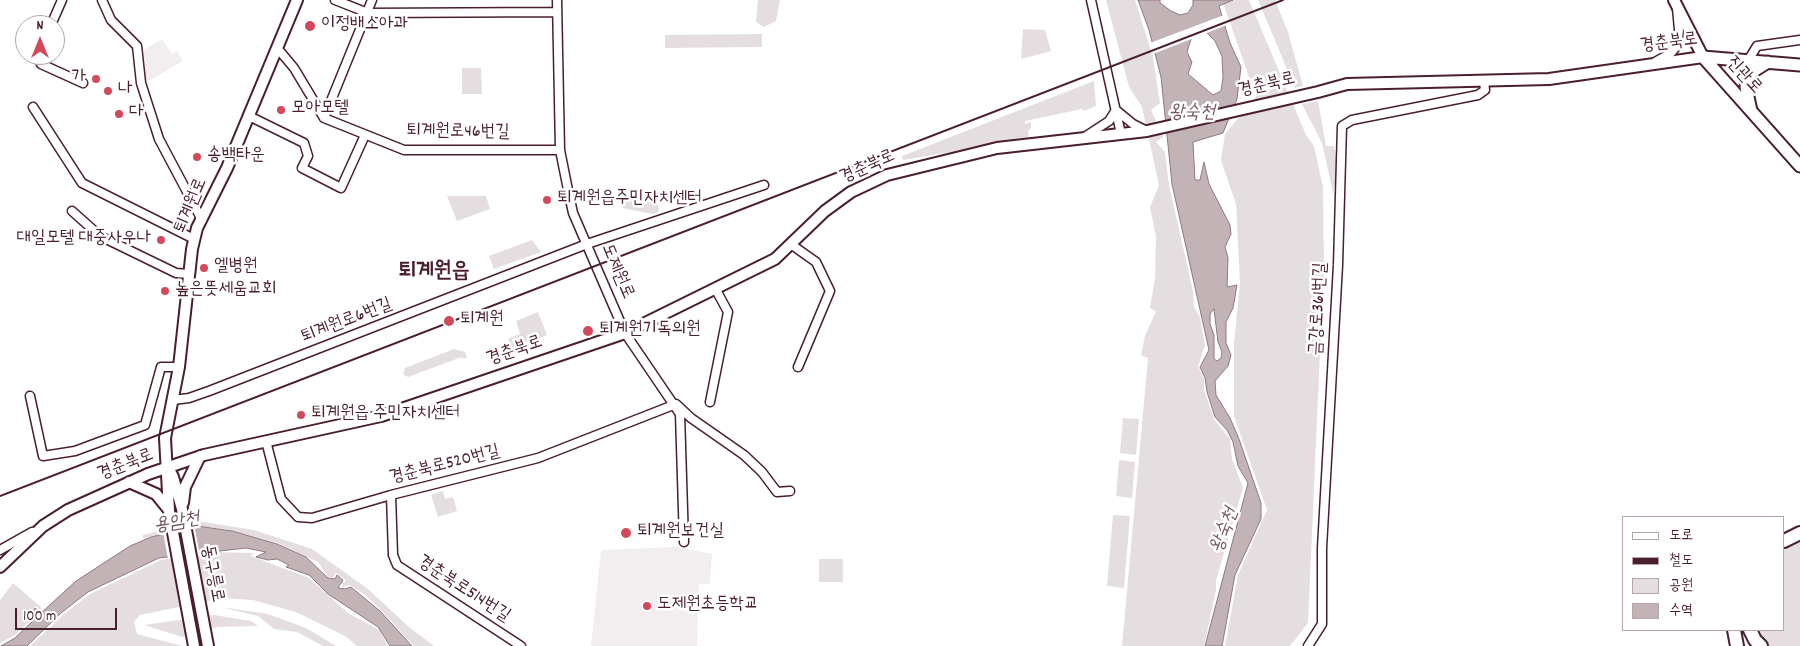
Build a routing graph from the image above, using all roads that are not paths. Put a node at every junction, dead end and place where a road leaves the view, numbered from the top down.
1 (62, 0) edge
2 (102, 0) edge
3 (298, 0) edge
4 (335, 0) edge
5 (372, 0) edge
6 (557, 0) edge
7 (1091, 0) edge
8 (1675, 3) edge
9 (557, 12) junction
10 (368, 13) junction
11 (55, 15) edge
12 (1800, 40) edge
13 (278, 49) junction
14 (1703, 57) junction
15 (1749, 59) junction
16 (1769, 63) junction
17 (1650, 64) junction
18 (43, 65) edge
19 (1800, 65) edge
20 (1800, 72) edge
21 (1484, 82) junction
22 (83, 83) dead end
23 (33, 107) dead end
24 (1116, 110) junction
25 (1751, 111) junction
26 (249, 116) junction
27 (324, 118) junction
28 (1147, 130) junction
29 (1121, 134) junction
30 (365, 135) junction
31 (1080, 138) junction
32 (560, 150) junction
33 (1800, 166) edge
34 (764, 185) dead end
35 (72, 211) dead end
36 (202, 220) junction
37 (194, 238) junction
38 (588, 244) junction
39 (792, 245) junction
40 (190, 274) junction
41 (715, 288) junction
42 (625, 333) junction
43 (179, 367) junction
44 (798, 367) dead end
45 (30, 396) dead end
46 (173, 400) junction
47 (710, 402) dead end
48 (676, 404) junction
49 (266, 441) junction
50 (200, 456) junction
51 (168, 468) junction
52 (129, 482) junction
53 (176, 485) junction
54 (790, 491) dead end
55 (391, 495) junction
56 (182, 509) joint
57 (170, 511) junction
58 (1800, 525) edge
59 (43, 526) junction
60 (1785, 532) edge
61 (1800, 533) edge
62 (1785, 540) edge
63 (684, 542) dead end
64 (0, 550) edge
65 (0, 567) edge
66 (1734, 631) edge
67 (1750, 631) edge
68 (208, 642) edge
69 (194, 643) edge
70 (521, 646) edge
71 (1308, 646) edge
72 (1737, 646) edge
73 (1761, 646) edge

1 - 11 street
2 - 36 street
3 - 13 street, 퇴계원로
4 - 10 street
5 - 10 street
6 - 9 street, 도제원로
7 - 24 street
8 - 14 street, 진관로
8 - 17 street
9 - 10 street
9 - 32 street, 도제원로
10 - 27 street
12 - 15 street
13 - 26 street, 퇴계원로
13 - 27 street
14 - 15 main road, 경춘북로
14 - 17 street, 경춘북로
14 - 25 main road, 진관로
15 - 16 main road, 경춘북로
16 - 19 main road, 경춘북로
16 - 20 main road, 경춘북로
16 - 25 main road
17 - 21 street, 경춘북로
18 - 22 street
21 - 28 street, 경춘북로
21 - 71 street, 금강로361번길
23 - 37 street
24 - 28 street
24 - 29 street
24 - 31 street
25 - 33 main road, 진관로
26 - 30 street
26 - 36 street, 퇴계원로
27 - 30 street, 퇴계원로46번길
28 - 29 street, 경춘북로
29 - 31 street, 경춘북로
30 - 32 street, 퇴계원로46번길
31 - 39 street, 경춘북로
32 - 38 street, 도제원로
34 - 38 street, 퇴계원로6번길
35 - 40 street
36 - 37 street, 퇴계원로
37 - 40 street, 퇴계원로
38 - 42 street, 도제원로
38 - 46 street, 퇴계원로6번길
39 - 41 street, 경춘북로
39 - 44 street
40 - 43 street, 퇴계원로
41 - 42 street, 경춘북로
41 - 47 street
42 - 48 street, 도제원로
42 - 49 street, 경춘북로
43 - 45 street
43 - 46 street, 퇴계원로
46 - 51 street, 퇴계원로
48 - 54 street
48 - 55 street, 경춘북로520번길
48 - 63 street, 도제원로
49 - 50 street, 경춘북로
49 - 55 street, 경춘북로520번길
50 - 51 street, 경춘북로
50 - 53 street
51 - 52 street, 경춘북로
51 - 53 street, 퇴계원로
52 - 57 street
52 - 59 street, 경춘북로
53 - 56 street, 퇴계원로
53 - 57 street, 퇴계원로
55 - 70 street, 경춘북로514번길
56 - 68 street, 동구릉로
57 - 69 street, 퇴계원로
58 - 60 highway
59 - 64 street
59 - 65 street, 경춘북로
61 - 62 highway
66 - 72 highway
67 - 73 highway

